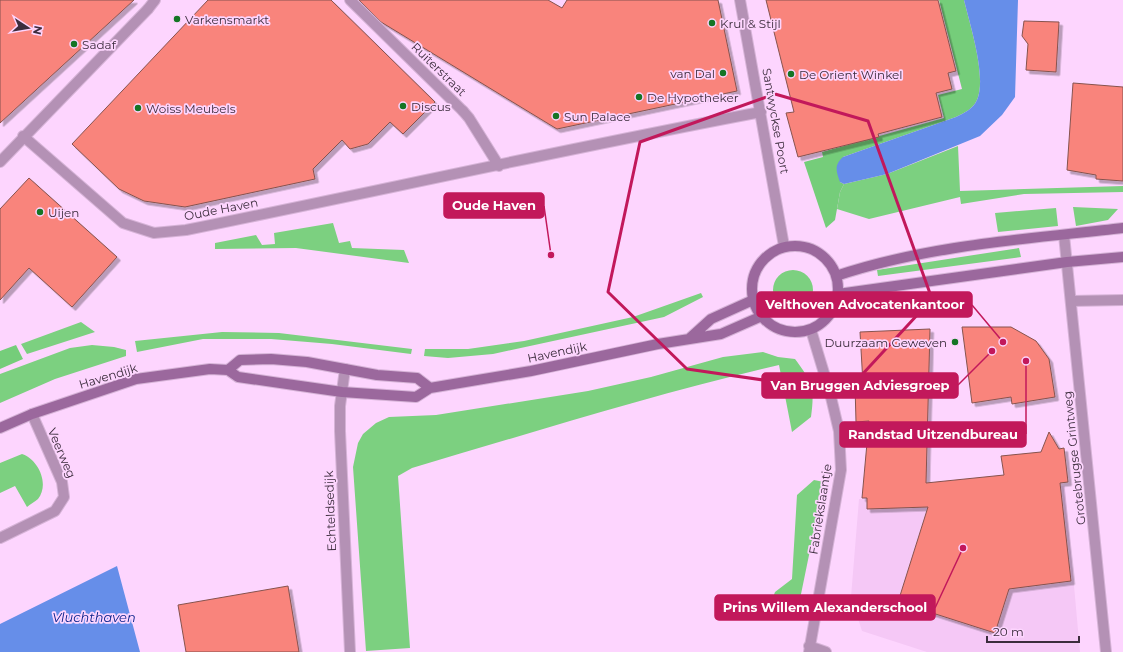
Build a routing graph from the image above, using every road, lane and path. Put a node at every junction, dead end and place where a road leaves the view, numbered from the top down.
1 (154, 0) edge
2 (350, 0) edge
3 (740, 0) edge
4 (761, 112) junction
5 (23, 136) junction
6 (0, 162) edge
7 (499, 166) junction
8 (1123, 228) edge
9 (1064, 235) junction
10 (784, 246) junction
11 (1123, 257) edge
12 (1067, 262) junction
13 (836, 276) junction
14 (838, 294) junction
15 (753, 300) junction
16 (1123, 300) edge
17 (1071, 301) junction
18 (762, 316) junction
19 (811, 330) junction
20 (690, 338) junction
21 (345, 369) junction
22 (228, 370) junction
23 (430, 388) junction
24 (342, 392) junction
25 (32, 414) junction
26 (0, 428) edge
27 (0, 538) edge
28 (809, 649) edge
29 (350, 652) edge
30 (826, 652) edge
31 (1106, 652) edge

1 - 5 street
2 - 7 street, Ruiterstraat
3 - 4 street, Santwyckse Poort
4 - 7 street, Oude Haven
4 - 10 street, Santwyckse Poort
5 - 6 street
5 - 7 street, Oude Haven
8 - 9 main road
9 - 12 street, Grotebrugse Grintweg
9 - 13 main road
10 - 13 main road
10 - 15 main road
11 - 12 main road
12 - 14 main road
12 - 17 street, Grotebrugse Grintweg
13 - 14 main road
14 - 19 main road
15 - 18 main road
15 - 20 main road
16 - 17 street
17 - 31 street, Grotebrugse Grintweg
18 - 19 main road
18 - 20 main road, Havendijk
19 - 28 street, Fabriekslaantje
20 - 23 main road, Havendijk
21 - 22 main road
21 - 23 main road
21 - 24 street, Echteldsedijk
22 - 24 main road, Havendijk
22 - 25 main road, Havendijk
23 - 24 main road, Havendijk
24 - 29 street, Echteldsedijk
25 - 26 main road, Havendijk
25 - 27 street, Veerweg
28 - 30 street, Fabriekslaantje

